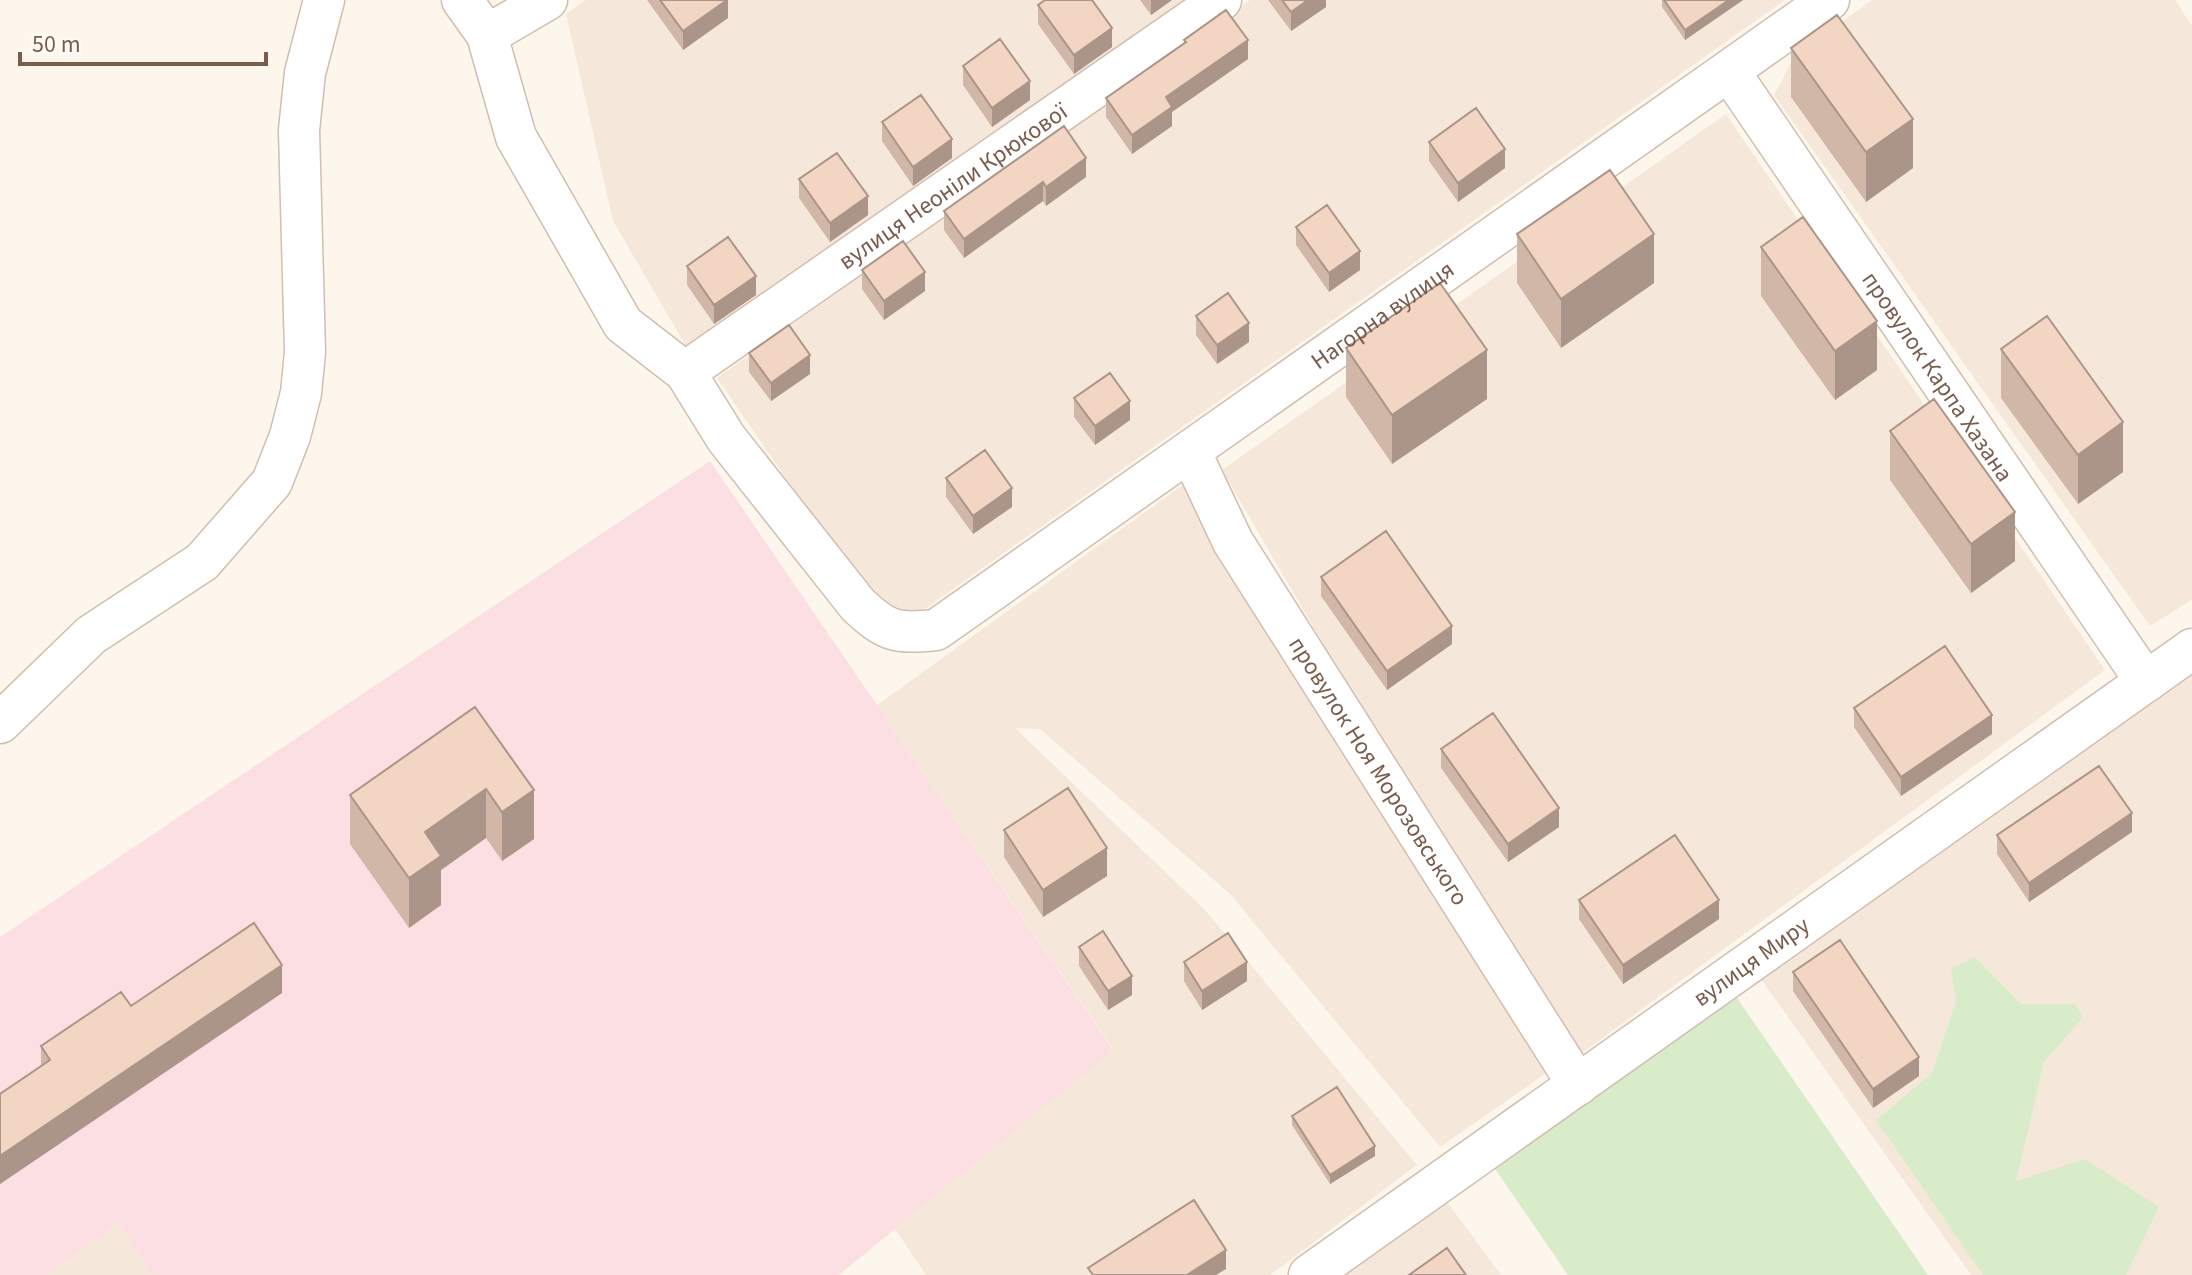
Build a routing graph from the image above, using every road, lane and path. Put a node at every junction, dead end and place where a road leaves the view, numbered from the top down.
1 (324, 0) edge
2 (462, 0) edge
3 (547, 0) edge
4 (1221, 0) edge
5 (1829, 0) edge
6 (487, 35) junction
7 (1729, 71) junction
8 (685, 372) junction
9 (1190, 451) junction
10 (2192, 649) edge
11 (2146, 682) junction
12 (0, 723) edge
13 (1578, 1085) junction
14 (1309, 1275) edge

1 - 12 street
2 - 6 street
3 - 6 street
4 - 8 street, вулиця Неоніли Крюкової
5 - 7 street, Нагорна вулиця
6 - 8 street
7 - 9 street, Нагорна вулиця
7 - 11 street, провулок Карпа Хазана
8 - 9 street, Нагорна вулиця
9 - 13 street, провулок Ноя Морозовського
10 - 11 street, вулиця Миру
11 - 13 street, вулиця Миру
13 - 14 street, вулиця Миру

